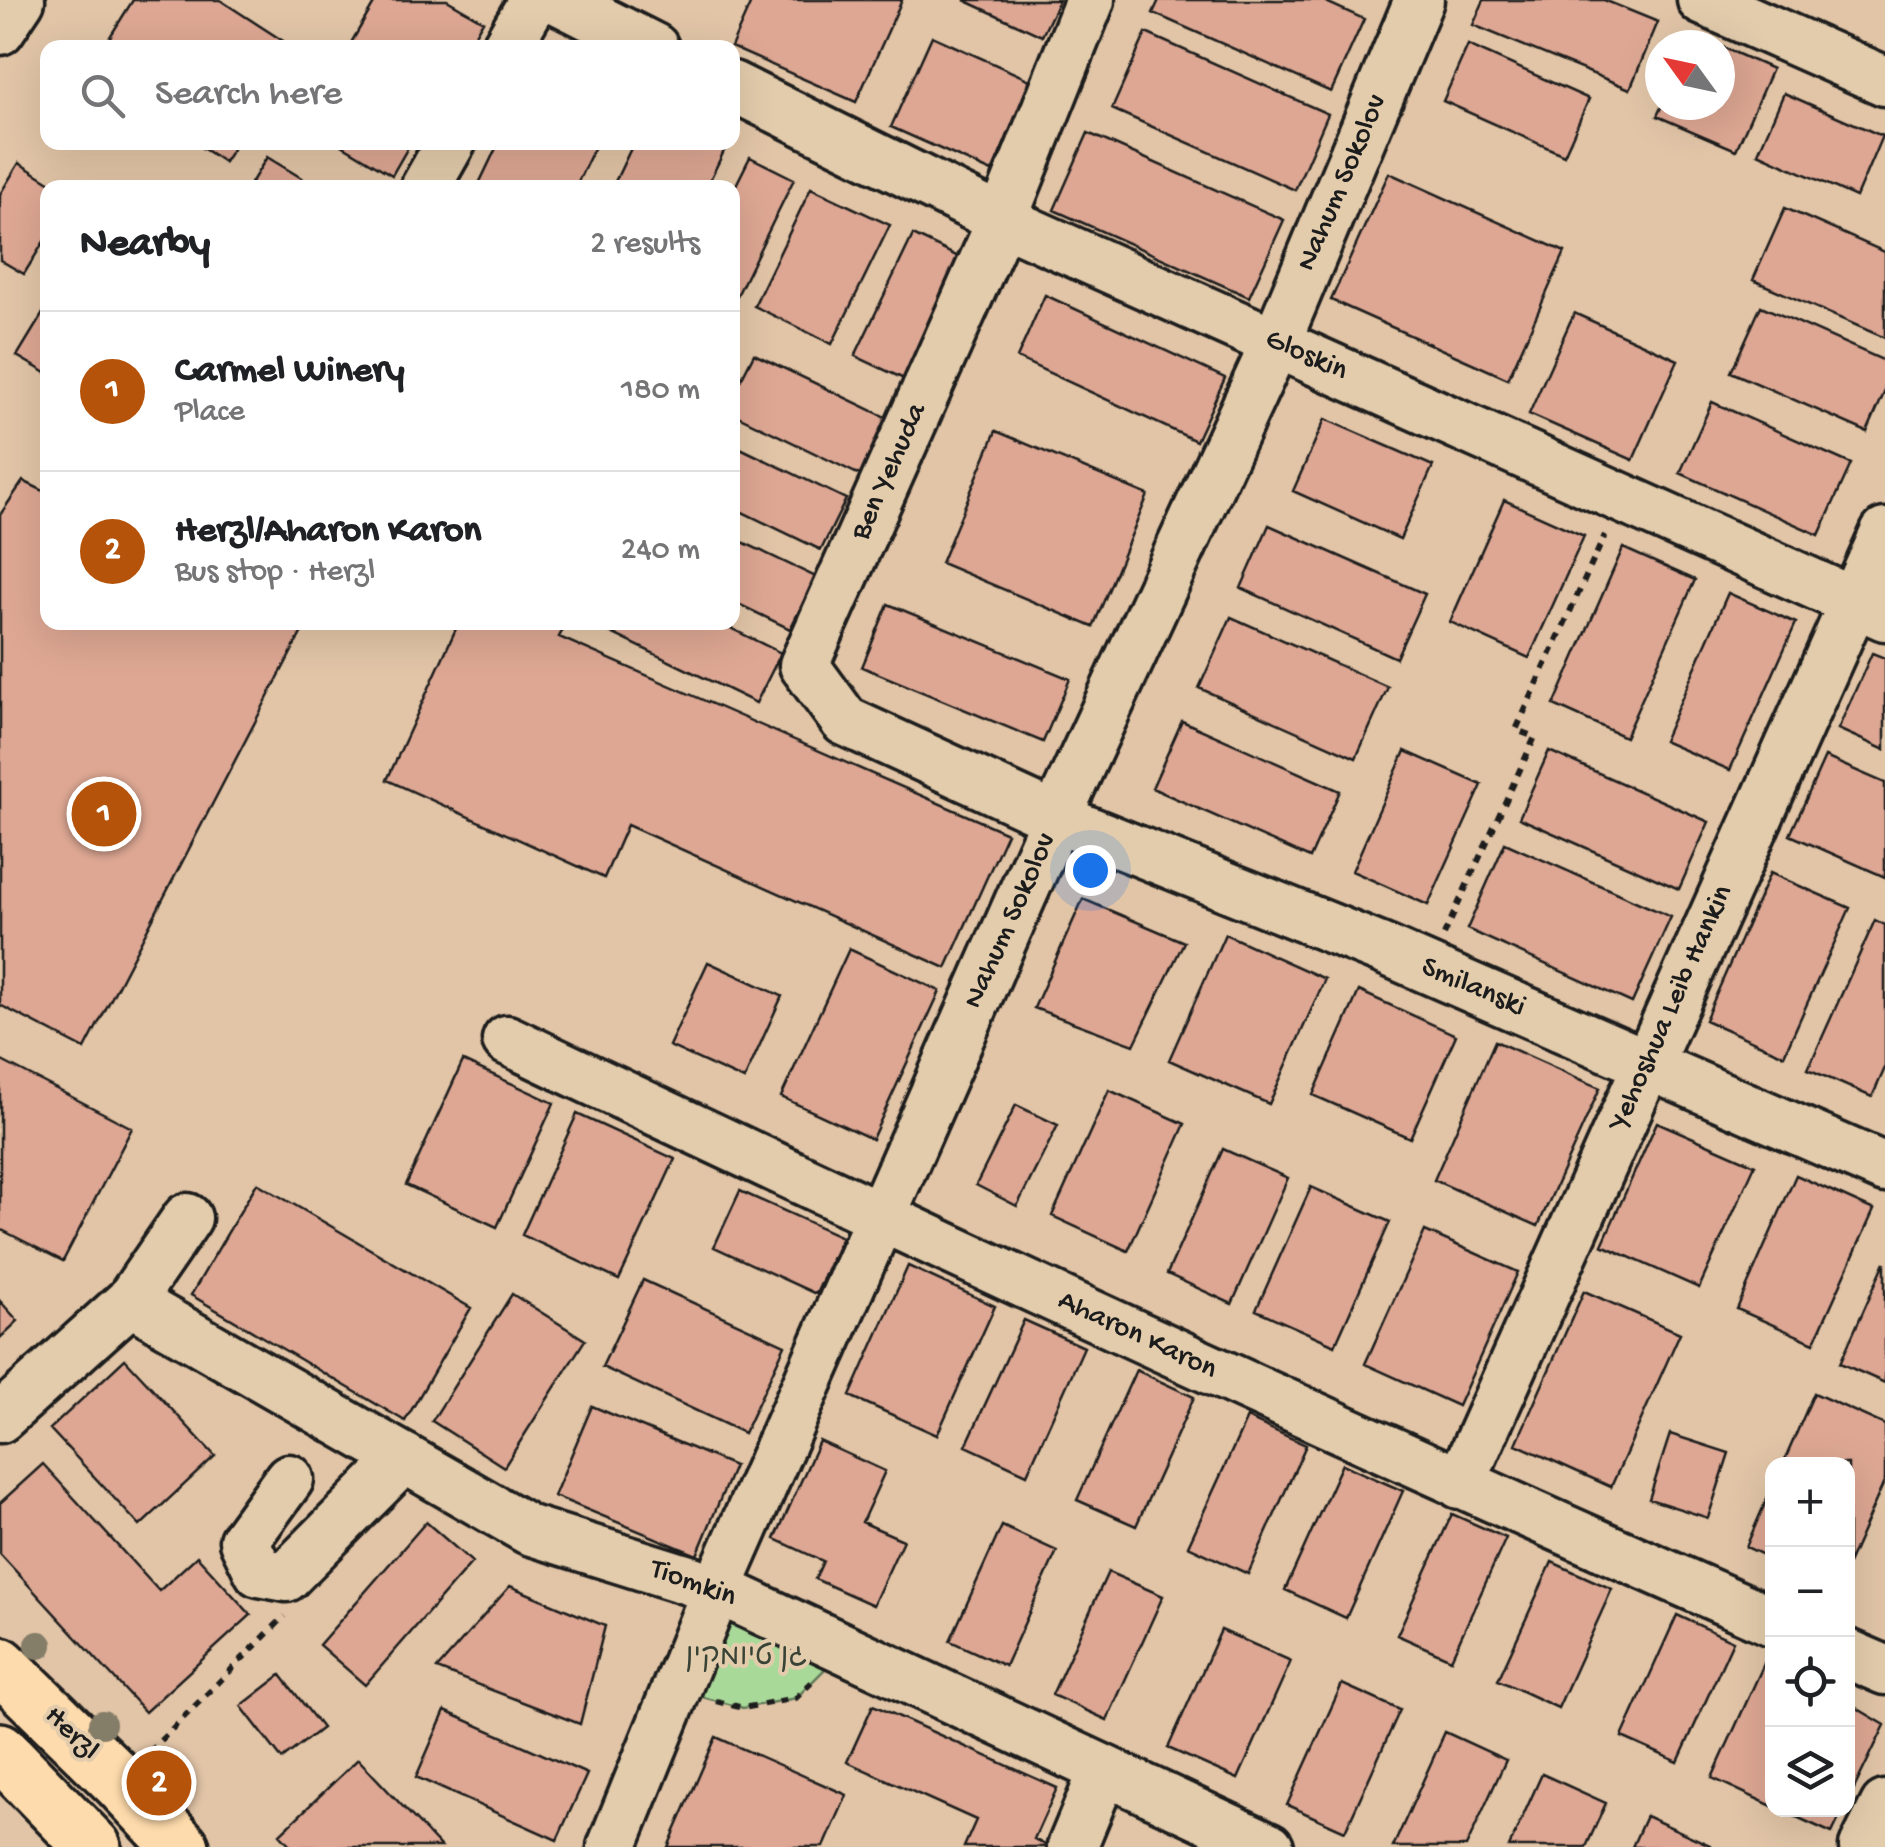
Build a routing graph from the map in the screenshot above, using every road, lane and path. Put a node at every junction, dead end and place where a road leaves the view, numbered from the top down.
1 (20, 0) edge
2 (534, 0) edge
3 (558, 0) edge
4 (1090, 0) edge
5 (1419, 0) edge
6 (1710, 2) edge
7 (0, 30) edge
8 (511, 40) edge
9 (638, 40) edge
10 (1885, 82) edge
11 (740, 90) edge
12 (446, 150) edge
13 (430, 180) edge
14 (1002, 220) junction
15 (1276, 342) junction
16 (1622, 498) junction
17 (1885, 532) edge
18 (1870, 609) edge
19 (1056, 818) junction
20 (1429, 968) junction
21 (507, 1040) dead end
22 (1648, 1064) junction
23 (1885, 1168) edge
24 (187, 1218) dead end
25 (881, 1218) junction
26 (130, 1301) junction
27 (0, 1418) edge
28 (404, 1458) junction
29 (290, 1480) dead end
30 (1460, 1484) junction
31 (717, 1589) junction
32 (286, 1614) dead end
33 (1765, 1618) edge
34 (845, 1650) junction
35 (1855, 1657) edge
36 (0, 1665) edge
37 (1885, 1670) edge
38 (676, 1690) junction
39 (0, 1750) edge
40 (1103, 1772) junction
41 (120, 1782) junction
42 (1885, 1805) edge
43 (93, 1847) edge
44 (181, 1847) edge
45 (612, 1847) edge
46 (1072, 1847) edge
47 (1269, 1847) edge
48 (1864, 1847) edge

1 - 7 street
2 - 8 street
3 - 9 street
4 - 14 street, Ben Yehuda
5 - 15 street, Nahum Sokolov
6 - 10 street
11 - 14 street, Gloskin
12 - 13 street
14 - 15 street, Gloskin
14 - 19 street, Ben Yehuda
15 - 16 street, Gloskin
15 - 19 street, Nahum Sokolov
16 - 18 street, Gloskin
16 - 20 path
17 - 18 street, Yehoshua Leib Hankin
18 - 22 street, Yehoshua Leib Hankin
19 - 20 street, Smilanski
19 - 25 street, Nahum Sokolov
20 - 22 street, Smilanski
21 - 25 street, Aharon Karon
22 - 23 street, Smilanski
22 - 30 street, Yehoshua Leib Hankin
24 - 26 street
25 - 30 street, Aharon Karon
25 - 31 street, Nahum Sokolov
26 - 27 street
26 - 28 street, Tiomkin
28 - 29 street
28 - 31 street, Tiomkin
30 - 33 street, Aharon Karon
31 - 34 street, Tiomkin
31 - 38 street, Nahum Sokolov
32 - 41 path
34 - 38 path
34 - 40 street, Tiomkin
35 - 37 street
36 - 41 main road, Herzl
38 - 45 street, Nahum Sokolov
39 - 43 main road, Herzl
40 - 46 street
40 - 47 street, Tiomkin
41 - 44 main road, Herzl
42 - 48 street

